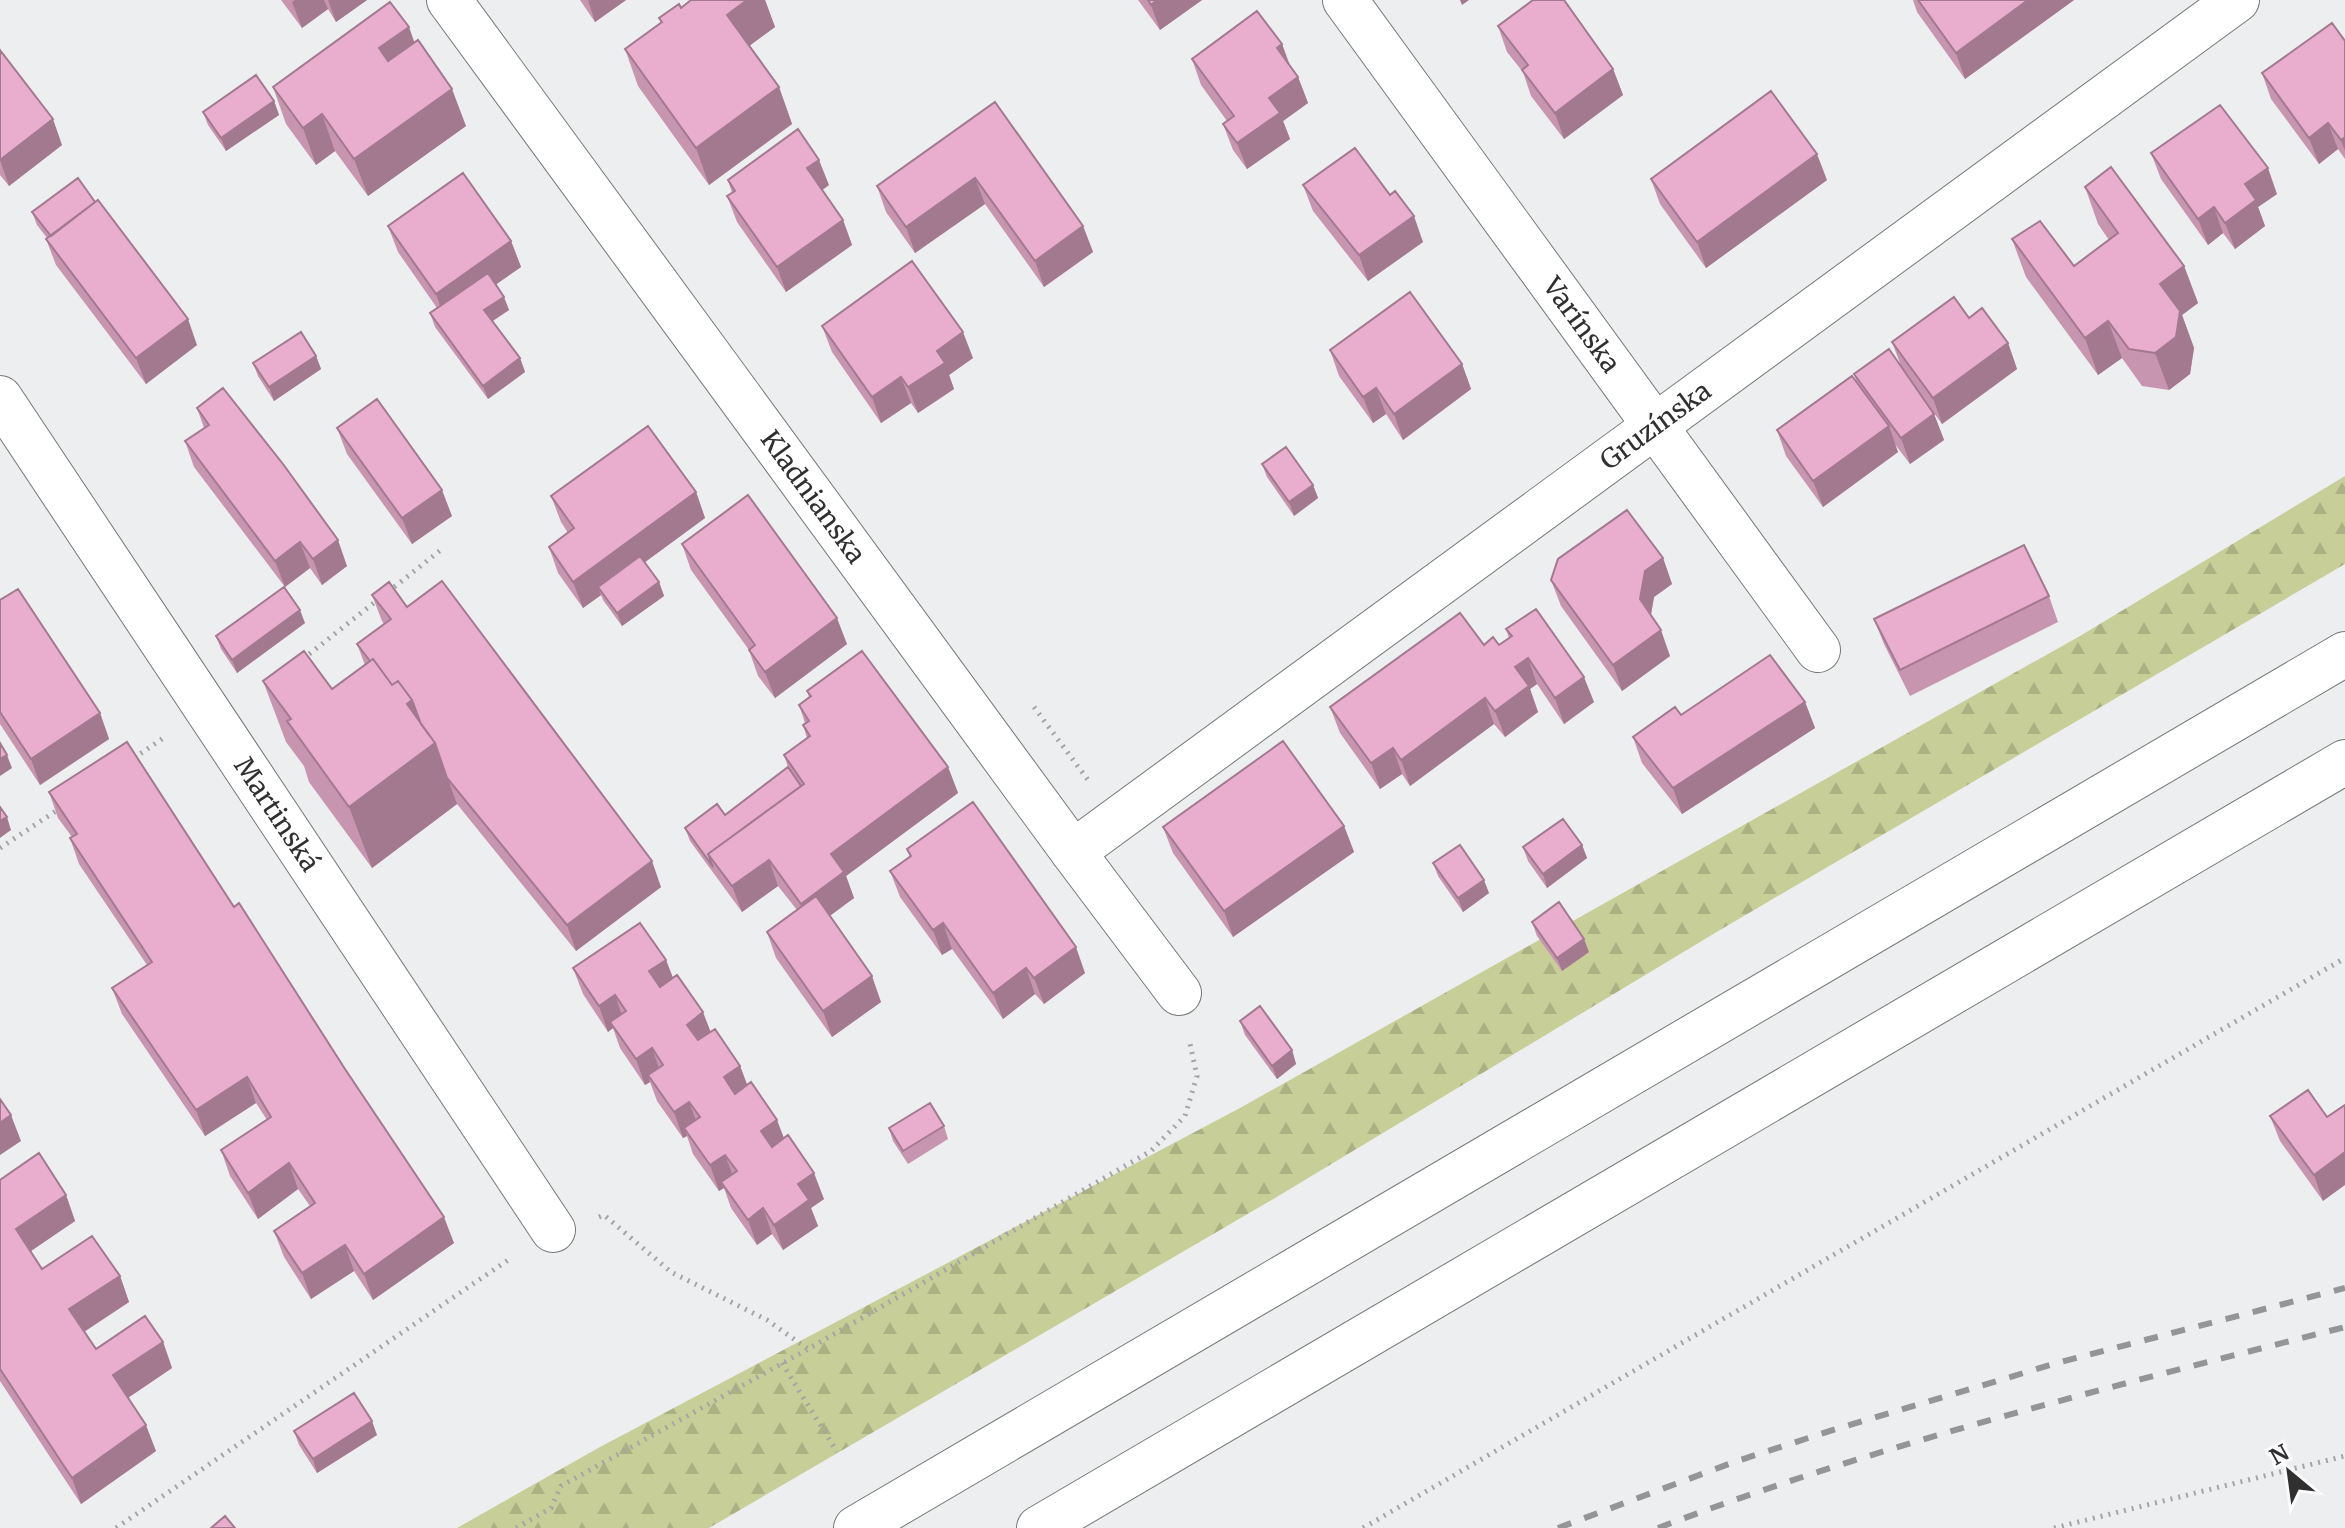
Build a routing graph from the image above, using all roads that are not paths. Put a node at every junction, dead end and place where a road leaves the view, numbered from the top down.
1 (449, 0) edge
2 (1345, 0) edge
3 (2237, 0) edge
4 (0, 398) edge
5 (1654, 427) junction
6 (1818, 650) dead end
7 (2345, 654) edge
8 (2345, 762) edge
9 (1073, 852) junction
10 (1179, 993) road end
11 (553, 1230) road end
12 (856, 1528) edge
13 (1039, 1528) edge

1 - 9 main road, Kladnianska
2 - 5 main road, Varínska
3 - 5 main road, Gruzínska
4 - 11 main road, Martinská
5 - 6 main road, Varínska
5 - 9 main road, Gruzínska
7 - 12 main road
8 - 13 main road
9 - 10 main road, Kladnianska

